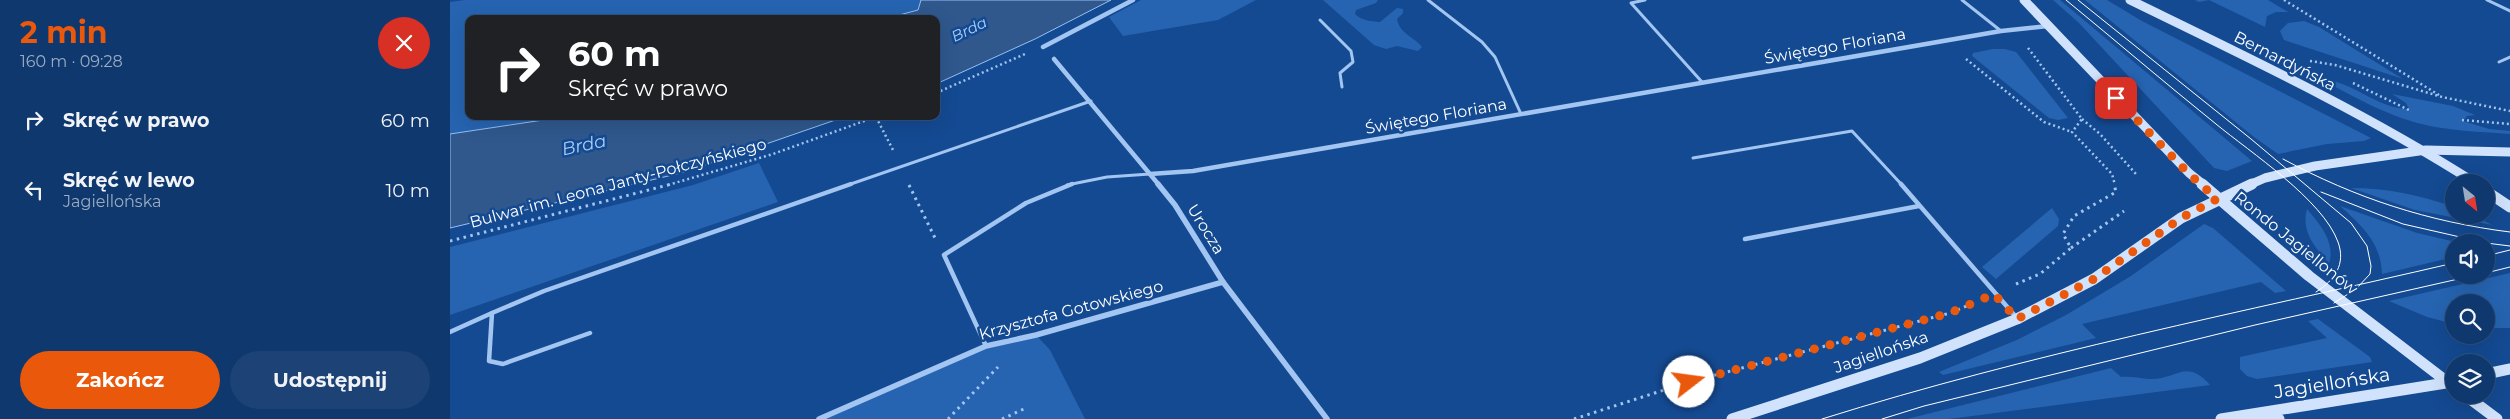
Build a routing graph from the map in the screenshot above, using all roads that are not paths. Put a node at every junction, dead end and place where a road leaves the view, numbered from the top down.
1 (1133, 0) edge
2 (1428, 0) edge
3 (1645, 0) edge
4 (1962, 0) edge
5 (2024, 0) edge
6 (2130, 0) edge
7 (2487, 0) edge
8 (1629, 1) edge
9 (2510, 11) edge
10 (1320, 20) dead end
11 (2048, 26) junction
12 (2001, 31) junction
13 (1043, 47) road end
14 (2510, 57) edge
15 (1054, 59) dead end
16 (2498, 62) dead end
17 (1702, 82) junction
18 (1342, 87) dead end
19 (1091, 101) junction
20 (1521, 114) junction
21 (2426, 150) junction
22 (2510, 152) edge
23 (1693, 158) dead end
24 (1150, 174) junction
25 (2462, 174) edge
26 (2495, 197) edge
27 (2217, 199) junction
28 (1920, 206) junction
29 (2510, 207) edge
30 (1745, 239) dead end
31 (1223, 282) junction
32 (492, 313) junction
33 (2017, 319) junction
34 (450, 332) edge
35 (590, 333) dead end
36 (986, 346) junction
37 (2510, 369) edge
38 (2495, 372) edge
39 (2445, 379) edge
40 (2445, 385) edge
41 (2477, 404) edge
42 (2249, 414) junction
43 (819, 419) edge
44 (1327, 419) edge
45 (1732, 419) edge
46 (2220, 419) edge
47 (2279, 419) edge
48 (2497, 419) edge

1 - 13 street
2 - 20 lane
3 - 8 lane
4 - 12 lane
5 - 11 main road
6 - 21 main road, Bernardyńska
7 - 9 lane
8 - 17 lane
10 - 18 lane
11 - 12 street, Świętego Floriana
11 - 27 main road
12 - 17 street, Świętego Floriana
14 - 16 lane
15 - 19 street, Urocza
17 - 20 street, Świętego Floriana
19 - 24 street, Urocza
19 - 32 lane
20 - 24 street, Świętego Floriana
21 - 22 main road
21 - 25 main road
21 - 27 main road, Rondo Jagiellonów
23 - 28 lane
24 - 31 street, Urocza
24 - 36 lane, Świętego Floriana
26 - 29 main road
27 - 33 main road, Jagiellońska
27 - 39 main road, Rondo Jagiellonów
28 - 30 lane
28 - 33 lane
31 - 36 street, Krzysztofa Gotowskiego
31 - 44 street, Urocza
32 - 34 lane
32 - 35 lane
33 - 45 main road, Jagiellońska
36 - 43 street, Krzysztofa Gotowskiego
37 - 38 main road
40 - 42 main road, Jagiellońska
41 - 48 main road
42 - 46 main road, Jagiellońska
42 - 47 main road

